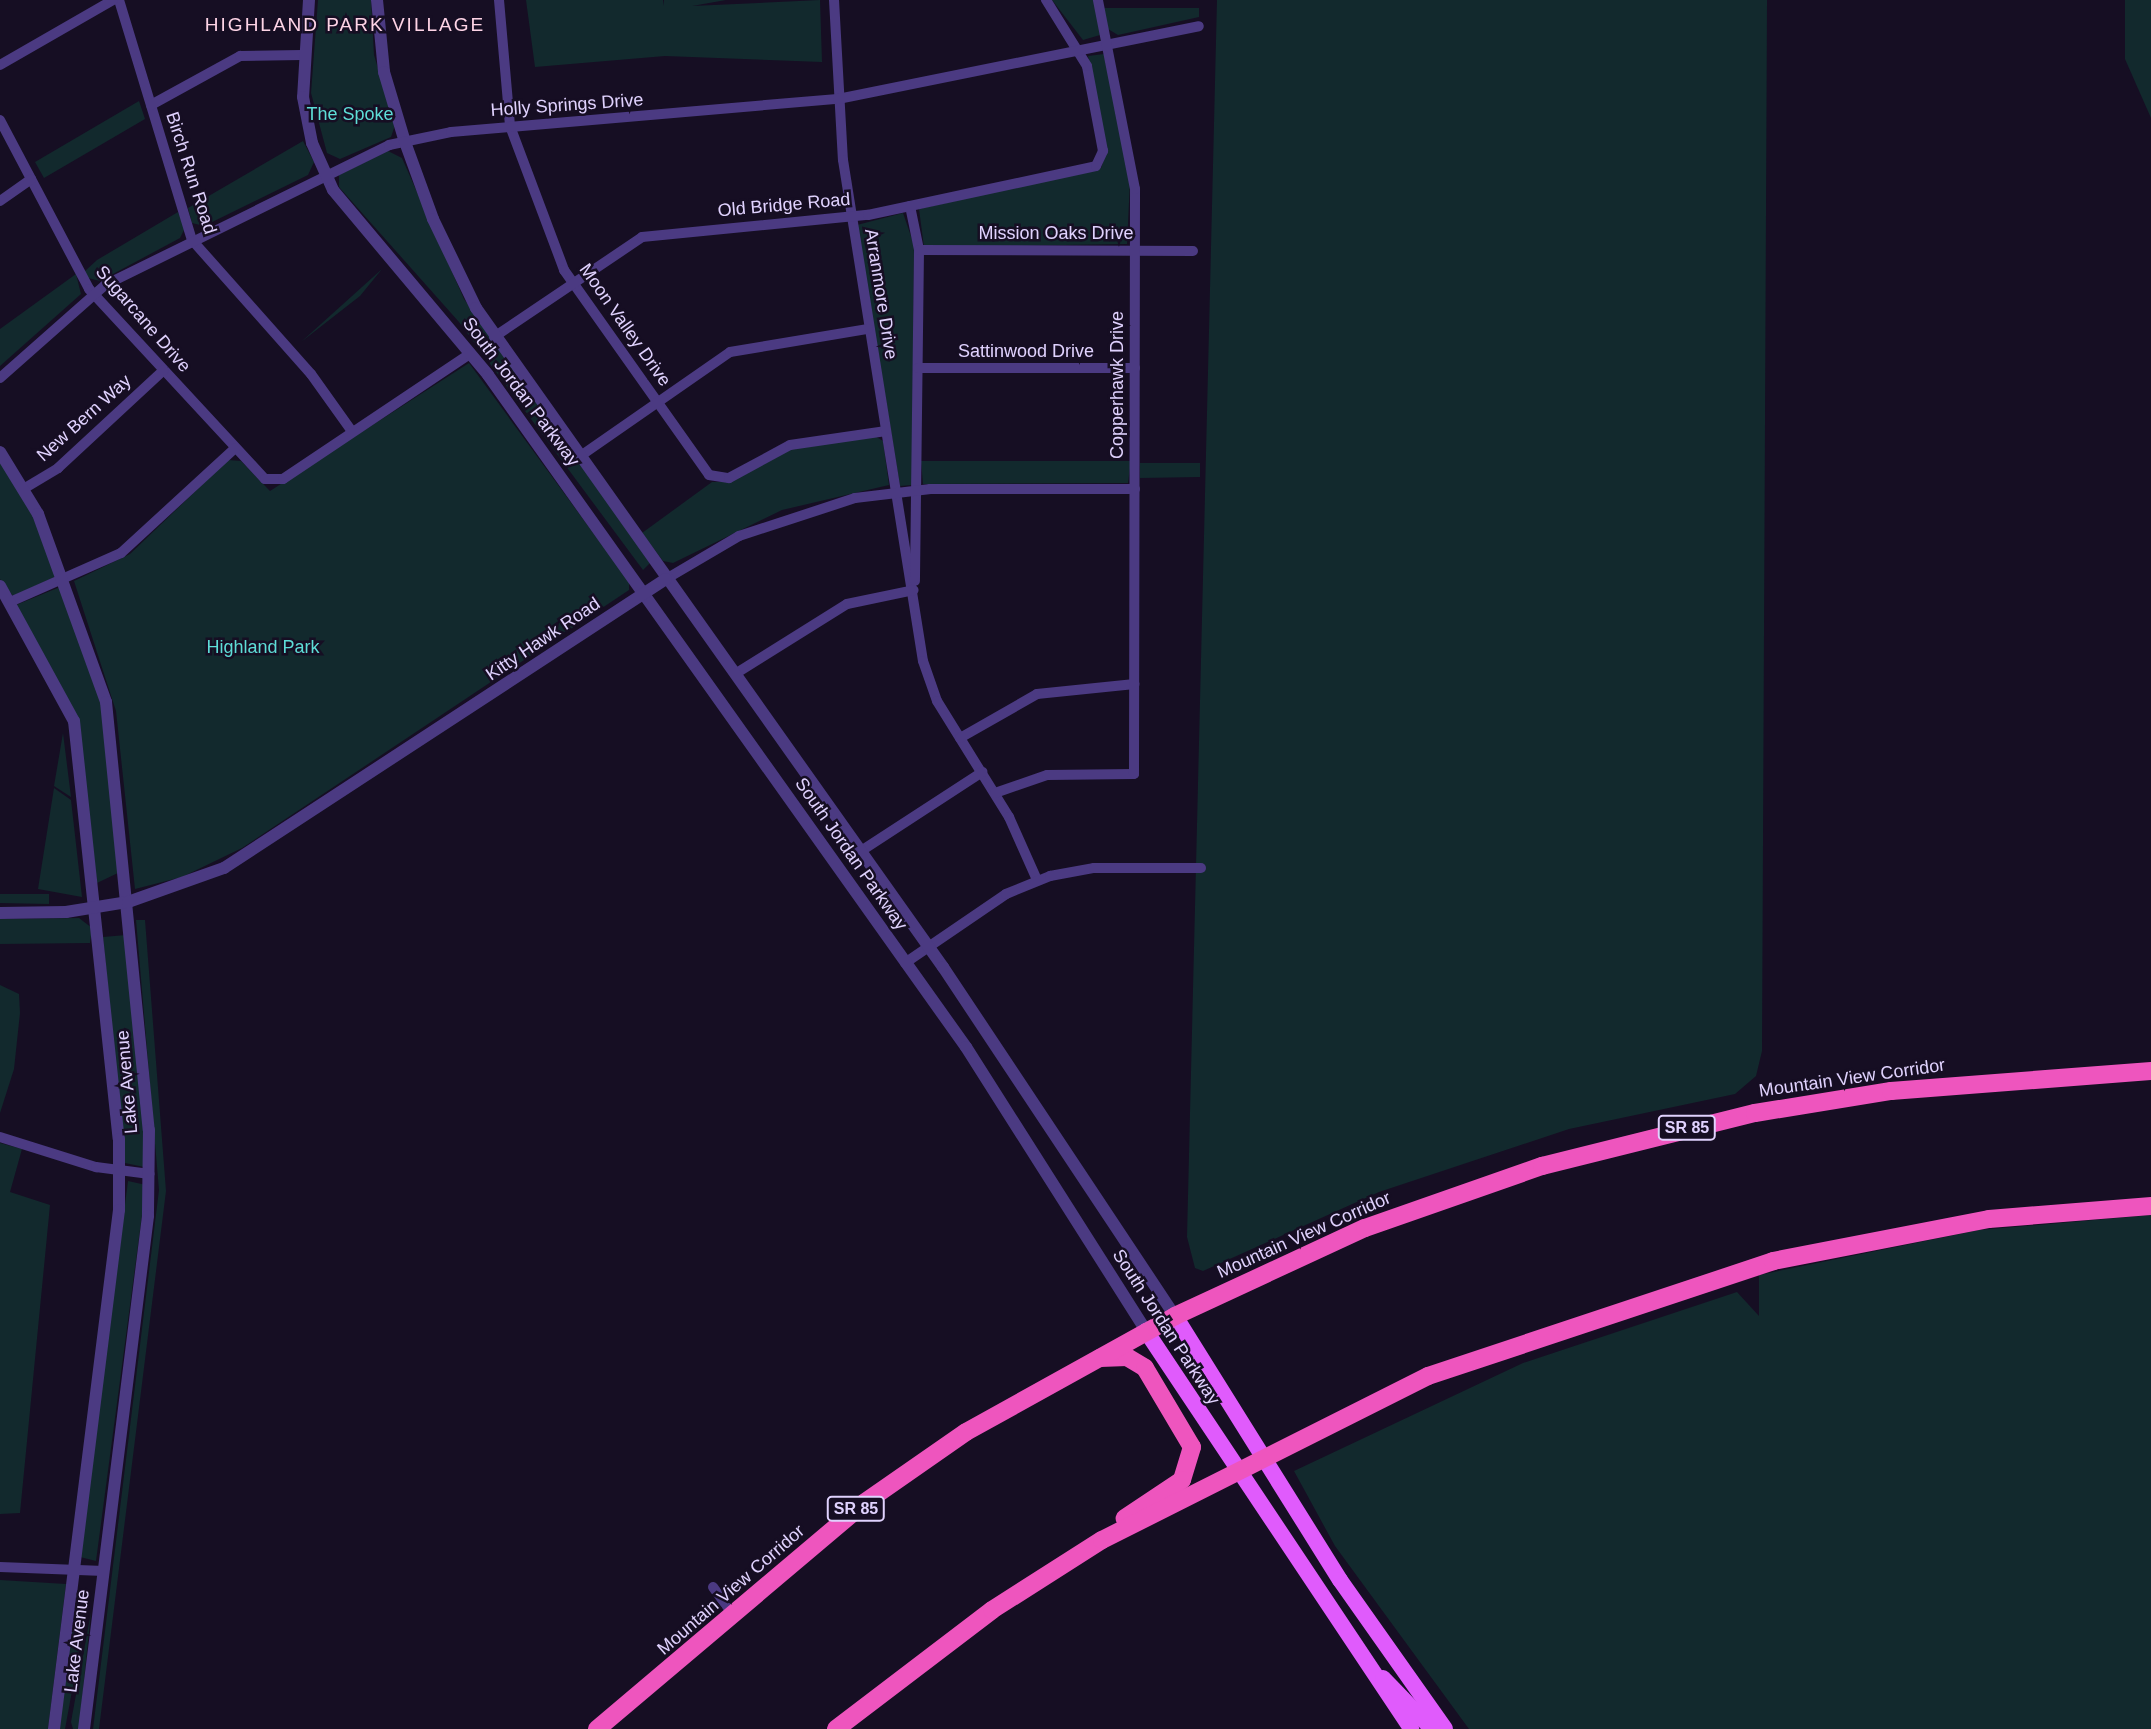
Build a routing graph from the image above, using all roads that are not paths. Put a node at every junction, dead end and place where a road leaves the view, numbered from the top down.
1 (113, 0) edge
2 (119, 0) edge
3 (309, 0) edge
4 (377, 0) edge
5 (499, 0) edge
6 (834, 0) edge
7 (1045, 0) edge
8 (1098, 0) edge
9 (1199, 26) dead end
10 (1106, 45) junction
11 (1081, 50) junction
12 (302, 55) junction
13 (0, 65) edge
14 (838, 99) junction
15 (151, 105) junction
16 (0, 120) edge
17 (510, 126) junction
18 (405, 142) junction
19 (324, 173) junction
20 (31, 179) junction
21 (0, 201) edge
22 (910, 206) junction
23 (852, 217) junction
24 (192, 240) junction
25 (919, 250) junction
26 (1135, 250) junction
27 (1193, 251) dead end
28 (572, 282) junction
29 (94, 294) junction
30 (868, 328) junction
31 (494, 337) junction
32 (471, 353) junction
33 (918, 368) junction
34 (1135, 368) junction
35 (164, 370) junction
36 (0, 378) edge
37 (657, 402) junction
38 (351, 430) junction
39 (886, 431) junction
40 (235, 448) junction
41 (0, 452) edge
42 (579, 457) junction
43 (25, 488) junction
44 (1135, 489) junction
45 (918, 490) junction
46 (895, 492) junction
47 (666, 579) junction
48 (63, 580) junction
49 (0, 586) edge
50 (914, 590) junction
51 (643, 594) junction
52 (10, 602) junction
53 (735, 674) junction
54 (1134, 684) junction
55 (960, 738) junction
56 (982, 772) junction
57 (995, 793) junction
58 (861, 851) junction
59 (1201, 868) dead end
60 (1037, 880) junction
61 (128, 902) junction
62 (95, 908) junction
63 (0, 913) edge
64 (928, 947) junction
65 (905, 963) junction
66 (2151, 1071) edge
67 (0, 1137) edge
68 (120, 1170) junction
69 (150, 1174) junction
70 (2151, 1206) edge
71 (1175, 1316) junction
72 (1146, 1331) junction
73 (1077, 1368) junction
74 (1262, 1456) junction
75 (1235, 1471) junction
76 (1102, 1540) junction
77 (0, 1567) edge
78 (74, 1567) junction
79 (104, 1571) junction
80 (713, 1587) dead end
81 (734, 1616) junction
82 (1357, 1656) junction
83 (54, 1729) edge
84 (84, 1729) edge
85 (597, 1729) edge
86 (836, 1729) edge
87 (1411, 1729) edge
88 (1432, 1729) edge
89 (1445, 1729) edge

1 - 13 street
2 - 15 street, Birch Run Road
3 - 12 street, South Jordan Parkway
4 - 18 street, South Jordan Parkway
5 - 17 street, Moon Valley Drive
6 - 14 street, Arranmore Drive
7 - 11 street
8 - 10 street, Copperhawk Drive
9 - 10 street, Holly Springs Drive
10 - 11 street, Holly Springs Drive
10 - 26 street, Copperhawk Drive
11 - 14 street, Holly Springs Drive
11 - 22 street, Old Bridge Road
12 - 15 street
12 - 19 street, South Jordan Parkway
14 - 17 street, Holly Springs Drive
14 - 23 street, Arranmore Drive
15 - 24 street, Birch Run Road
16 - 20 street, Sugarcane Drive
17 - 18 street, Holly Springs Drive
17 - 28 street, Moon Valley Drive
18 - 19 street, Holly Springs Drive
18 - 31 street, South Jordan Parkway
19 - 24 street, Holly Springs Drive
19 - 32 street, South Jordan Parkway
20 - 21 street
20 - 29 street, Sugarcane Drive
22 - 23 street, Old Bridge Road
22 - 25 street, Arranmore Drive
23 - 28 street, Old Bridge Road
23 - 30 street, Arranmore Drive
24 - 29 street, Holly Springs Drive
24 - 38 street, Birch Run Road
25 - 26 street, Mission Oaks Drive
25 - 33 street, Arranmore Drive
26 - 27 street, Mission Oaks Drive
26 - 34 street, Copperhawk Drive
28 - 31 street, Old Bridge Road
28 - 37 street, Moon Valley Drive
29 - 35 street, Sugarcane Drive
29 - 36 street, Holly Springs Drive
30 - 37 street
30 - 39 street, Arranmore Drive
31 - 42 street, South Jordan Parkway
32 - 38 street
32 - 51 street, South Jordan Parkway
33 - 34 street, Sattinwood Drive
33 - 45 street, Arranmore Drive
34 - 44 street, Copperhawk Drive
35 - 40 street, Sugarcane Drive
35 - 43 street, New Bern Way
37 - 39 street, Moon Valley Drive
37 - 42 street
38 - 40 street, Sugarcane Drive
39 - 46 street, Arranmore Drive
40 - 48 street
41 - 43 street, Lake Avenue
42 - 47 street, South Jordan Parkway
43 - 48 street, Lake Avenue
44 - 45 street, Kitty Hawk Road
44 - 54 street, Copperhawk Drive
45 - 46 street, Kitty Hawk Road
45 - 50 street, Arranmore Drive
46 - 47 street, Kitty Hawk Road
46 - 50 street, Arranmore Drive
47 - 51 street, Kitty Hawk Road
47 - 53 street, South Jordan Parkway
48 - 52 street
48 - 61 street, Lake Avenue
49 - 52 street, Lake Avenue
50 - 53 street
50 - 55 street, Arranmore Drive
51 - 61 street, Kitty Hawk Road
51 - 65 street, South Jordan Parkway
52 - 62 street, Lake Avenue
53 - 58 street, South Jordan Parkway
54 - 55 street
54 - 57 street, Copperhawk Drive
55 - 56 street, Arranmore Drive
56 - 57 street, Arranmore Drive
56 - 58 street
57 - 60 street, Arranmore Drive
58 - 64 street, South Jordan Parkway
59 - 60 street
60 - 64 street
61 - 62 street, Kitty Hawk Road
61 - 69 street, Lake Avenue
62 - 63 street, Kitty Hawk Road
62 - 68 street, Lake Avenue
64 - 65 street
64 - 71 street, South Jordan Parkway
65 - 72 street, South Jordan Parkway
66 - 71 highway, Mountain View Corridor / SR 85
67 - 68 street
68 - 69 street
68 - 78 street, Lake Avenue
69 - 79 street, Lake Avenue
70 - 74 highway
71 - 72 highway, Mountain View Corridor / SR 85
71 - 74 main road, South Jordan Parkway
72 - 73 highway, Mountain View Corridor / SR 85
72 - 75 main road, South Jordan Parkway
73 - 76 highway
73 - 81 highway, Mountain View Corridor / SR 85
74 - 75 highway
74 - 89 main road, South Jordan Parkway
75 - 76 highway
75 - 82 main road, South Jordan Parkway
76 - 86 highway
77 - 78 street
78 - 79 street
78 - 83 street, Lake Avenue
79 - 84 street, Lake Avenue
80 - 81 street
81 - 85 highway, Mountain View Corridor / SR 85
82 - 87 main road, South Jordan Parkway
82 - 88 main road

